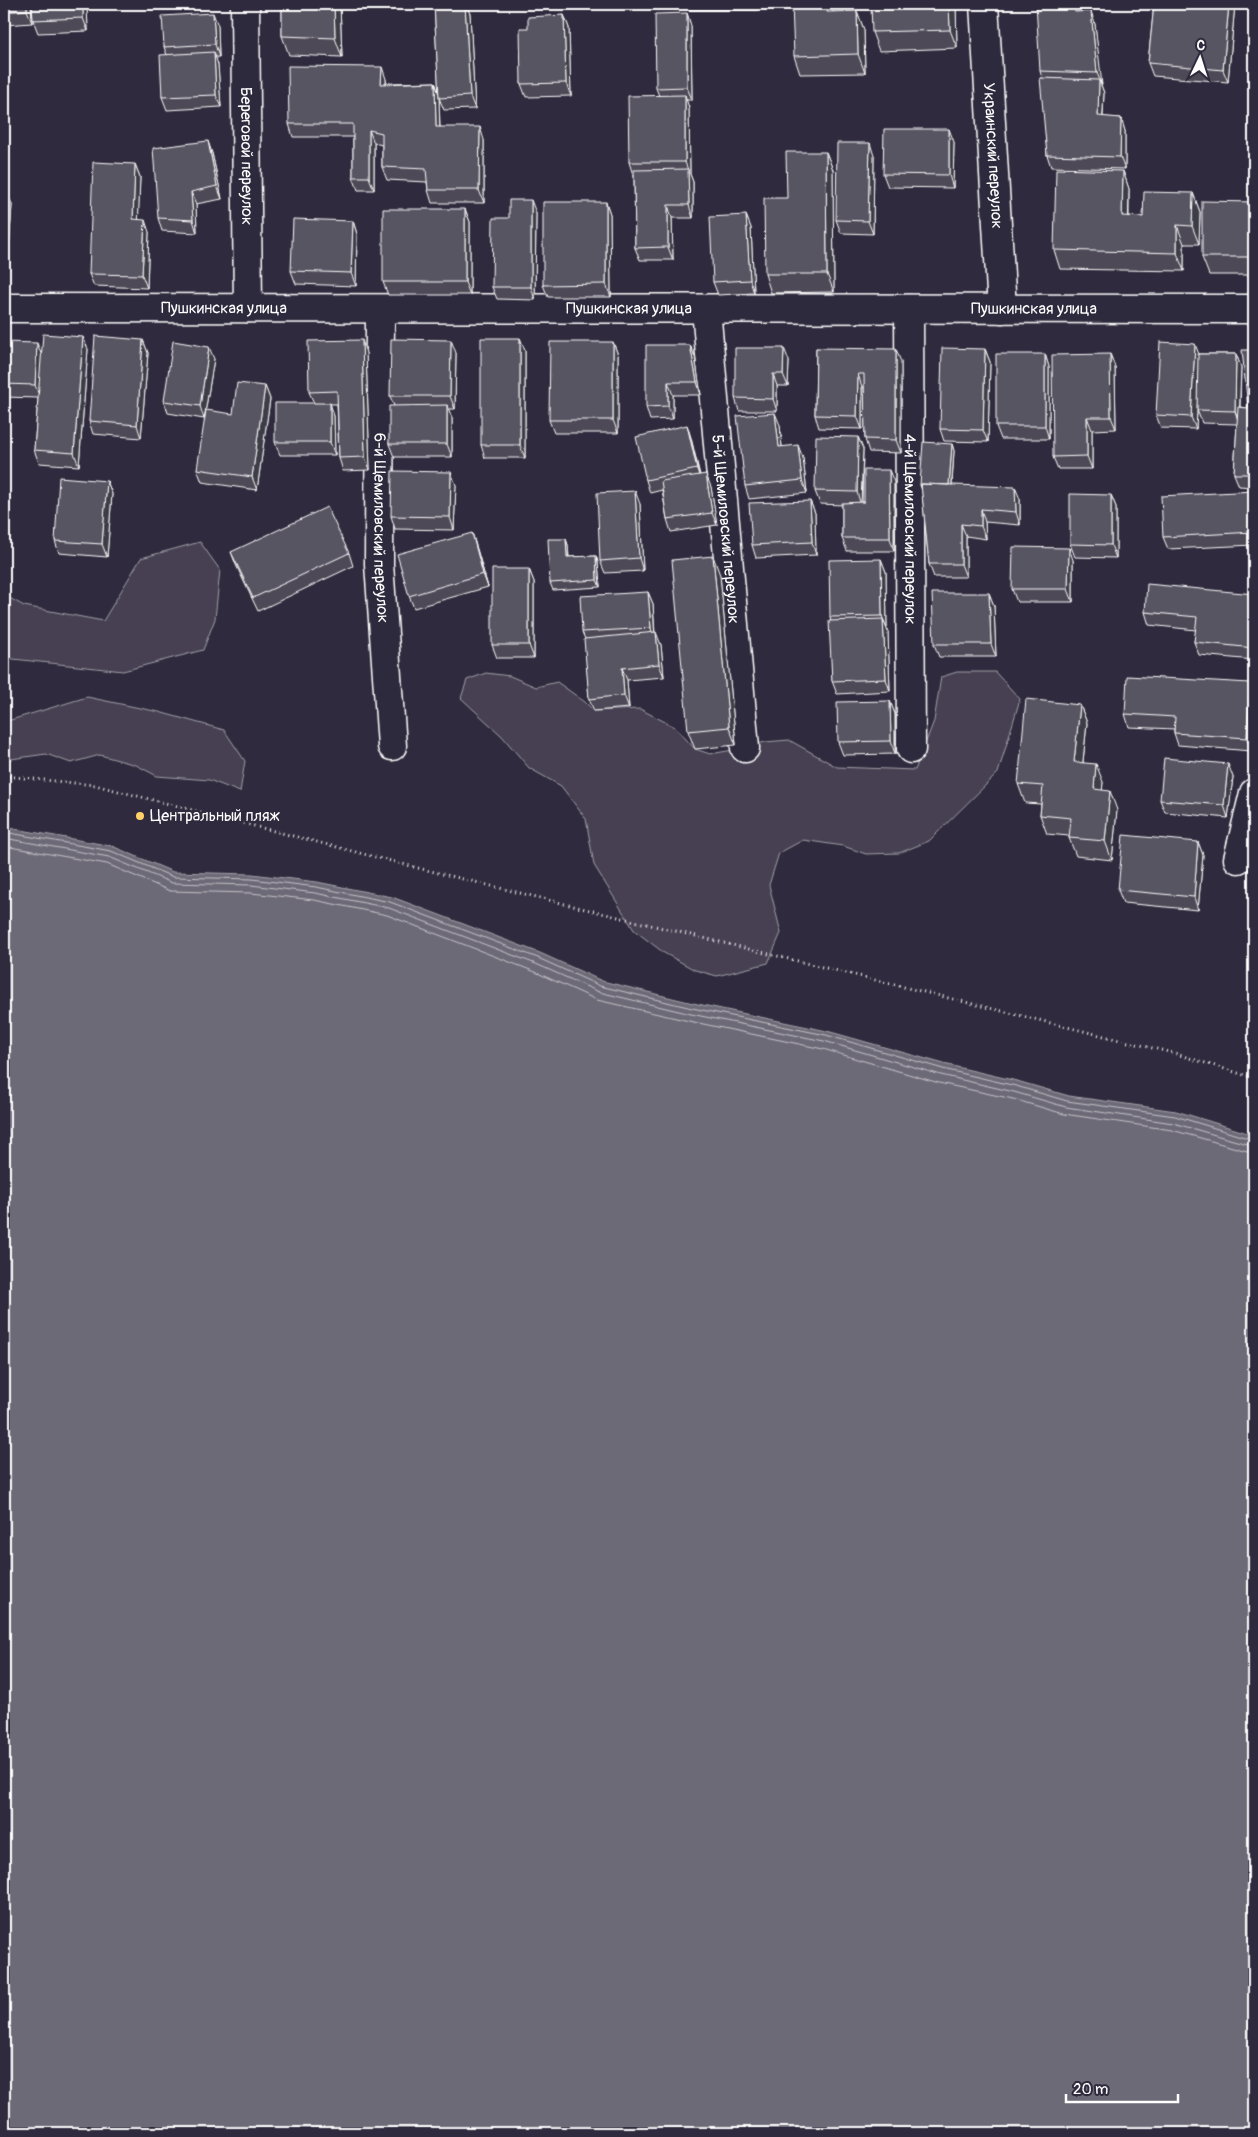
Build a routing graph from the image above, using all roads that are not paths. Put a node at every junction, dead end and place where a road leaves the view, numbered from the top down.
1 (245, 4) edge
2 (984, 4) edge
3 (4, 308) edge
4 (248, 308) junction
5 (380, 309) junction
6 (706, 309) junction
7 (909, 309) junction
8 (1002, 309) junction
9 (1254, 309) edge
10 (392, 746) dead end
11 (745, 748) dead end
12 (911, 749) dead end
13 (1254, 793) edge
14 (1238, 859) dead end

1 - 4 street, Береговой переулок
2 - 8 street, Украинский переулок
3 - 4 street, Пушкинская улица
4 - 5 street, Пушкинская улица
5 - 6 street, Пушкинская улица
5 - 10 street, 6-й Щемиловский переулок
6 - 7 street, Пушкинская улица
6 - 11 street, 5-й Щемиловский переулок
7 - 8 street, Пушкинская улица
7 - 12 street, 4-й Щемиловский переулок
8 - 9 street, Пушкинская улица
13 - 14 street

